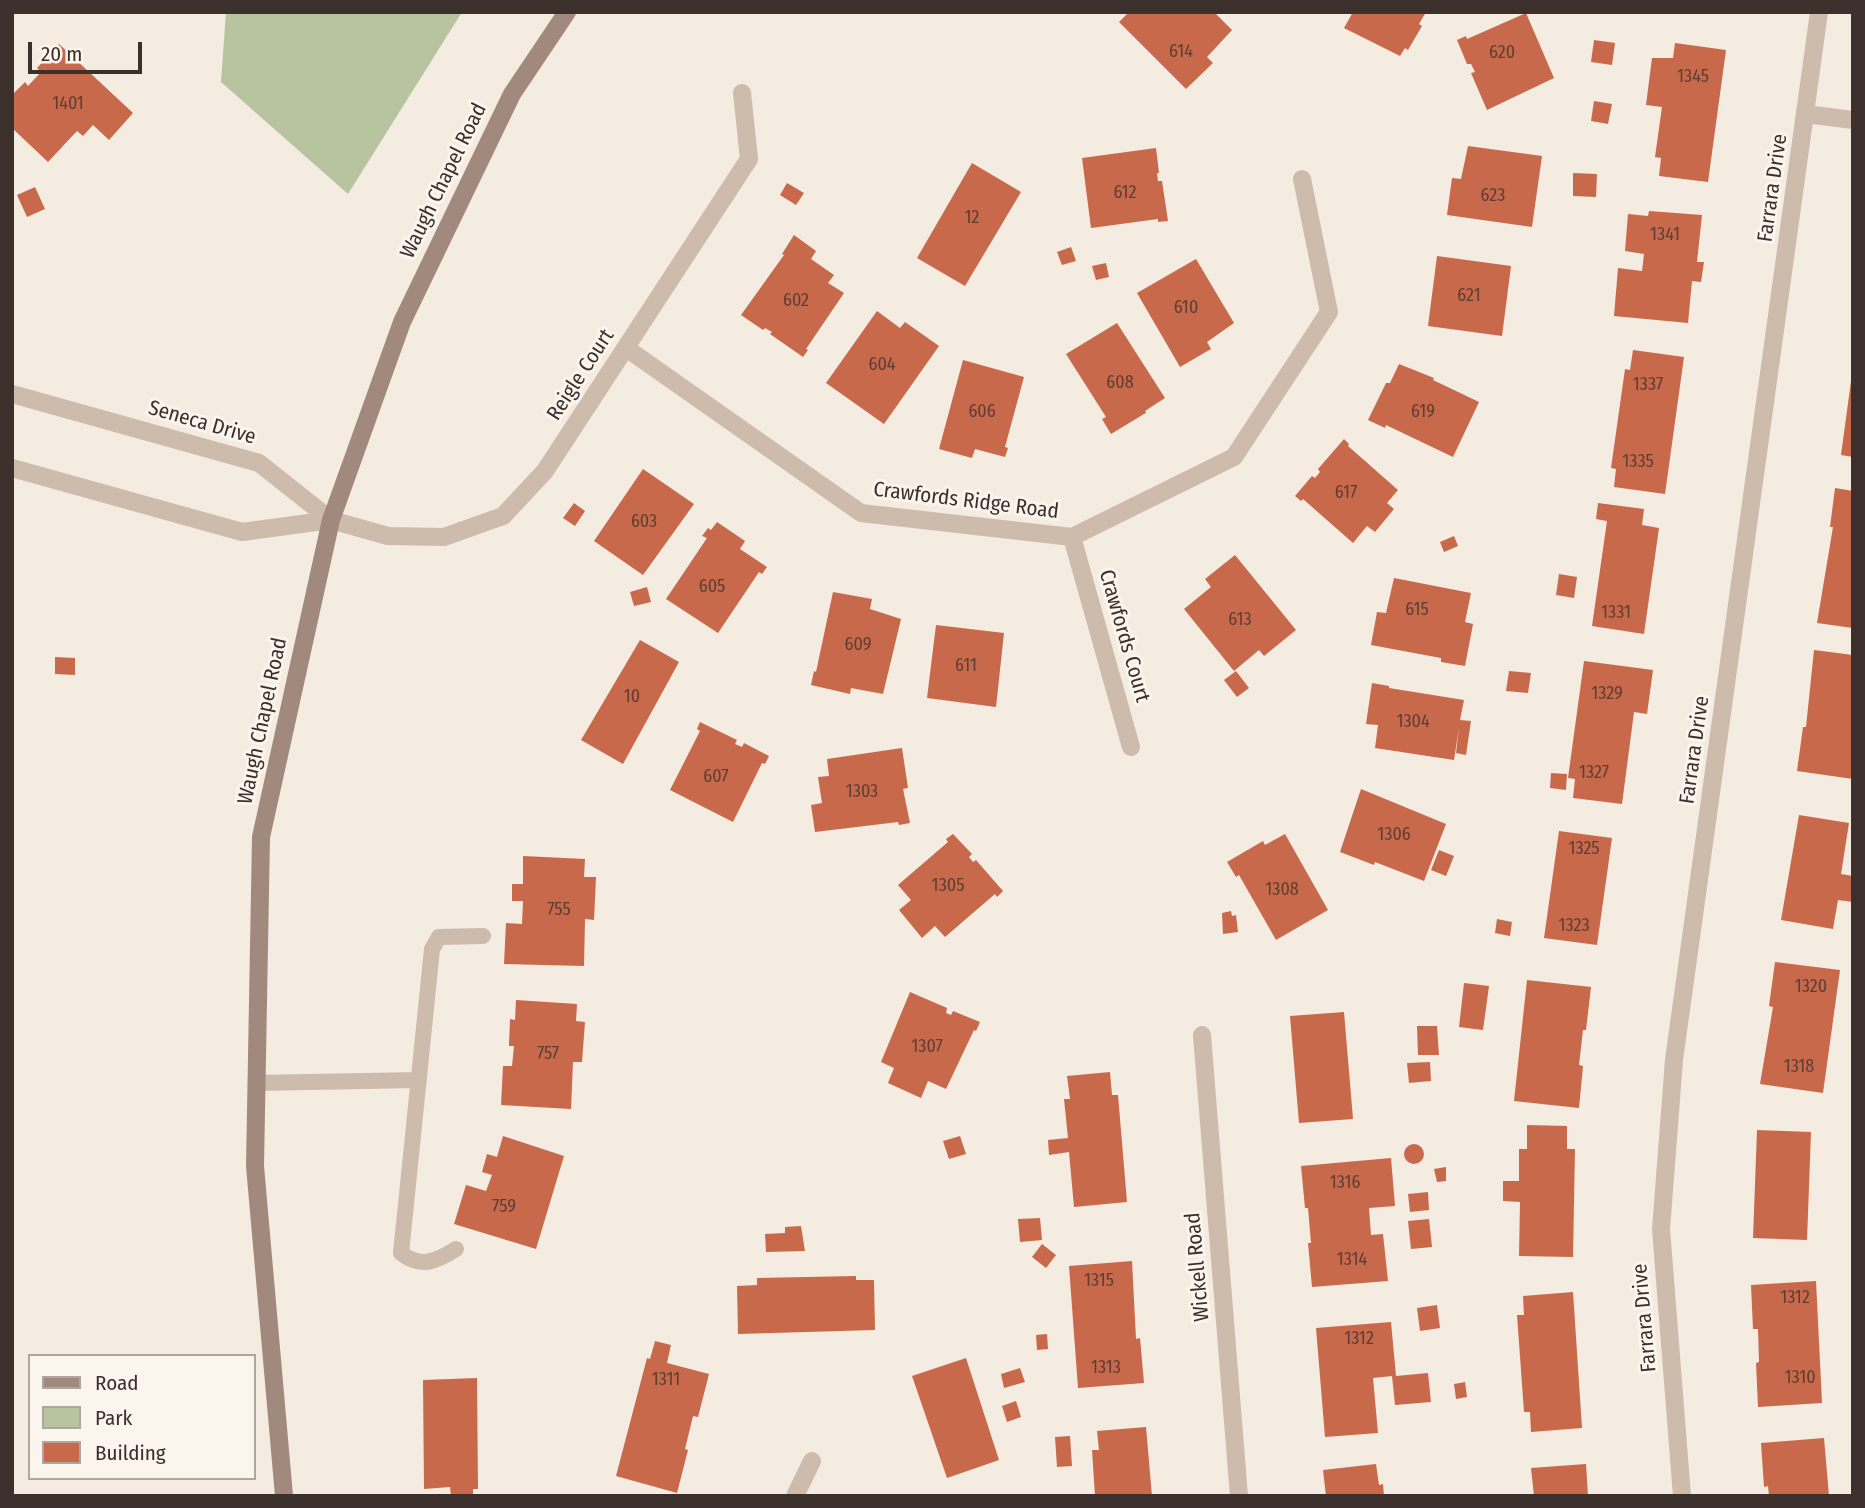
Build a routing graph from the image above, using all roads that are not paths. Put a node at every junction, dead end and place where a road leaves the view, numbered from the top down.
1 (567, 12) edge
2 (1819, 12) edge
3 (742, 93) dead end
4 (1806, 114) junction
5 (1853, 120) edge
6 (1302, 179) dead end
7 (626, 348) junction
8 (12, 394) edge
9 (12, 468) edge
10 (331, 520) junction
11 (1072, 537) junction
12 (1131, 747) dead end
13 (483, 936) dead end
14 (1202, 1035) dead end
15 (419, 1080) junction
16 (257, 1083) junction
17 (456, 1249) dead end
18 (812, 1461) dead end
19 (284, 1496) edge
20 (795, 1496) edge
21 (1239, 1496) edge
22 (1682, 1496) edge

1 - 10 main road, Waugh Chapel Road
2 - 4 street, Farrara Drive
3 - 7 street, Reigle Court
4 - 5 street
4 - 22 street, Farrara Drive
6 - 11 street, Crawfords Ridge Road
7 - 10 street, Reigle Court
7 - 11 street, Crawfords Ridge Road
8 - 10 street, Seneca Drive
9 - 10 street
10 - 16 main road, Waugh Chapel Road
11 - 12 street, Crawfords Court
13 - 15 lane
14 - 21 street, Wickell Road
15 - 16 lane
15 - 17 lane
16 - 19 main road, Waugh Chapel Road
18 - 20 street

